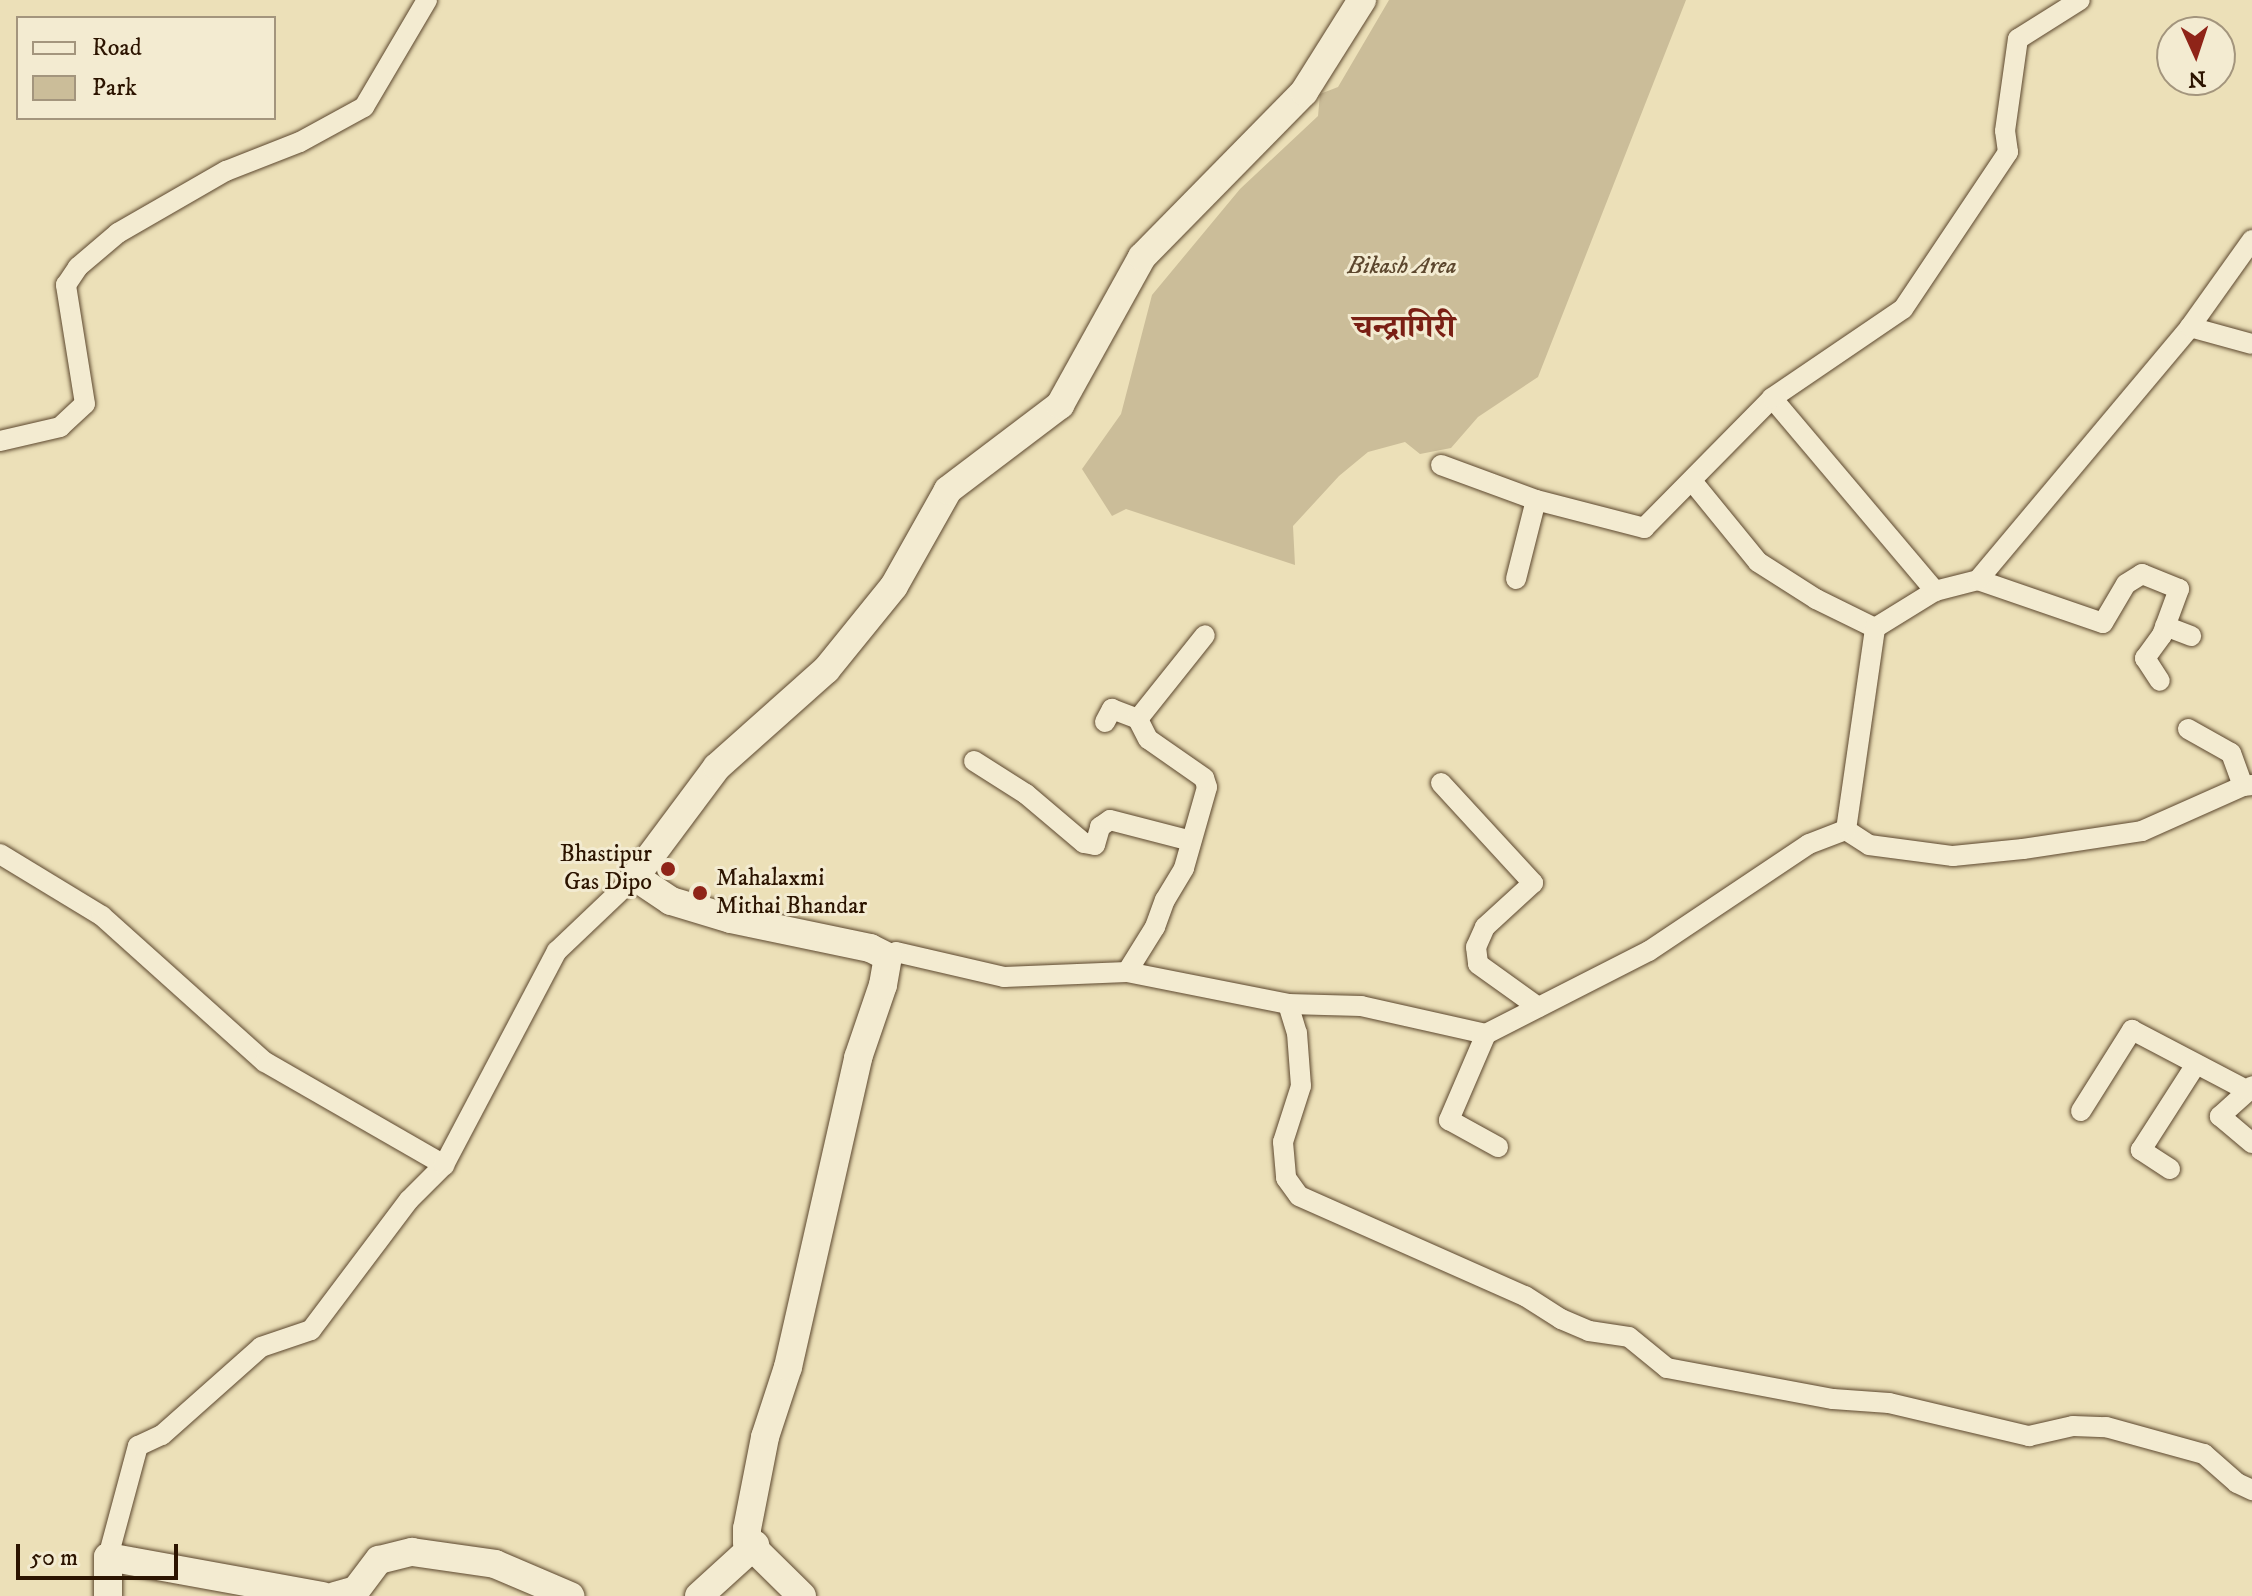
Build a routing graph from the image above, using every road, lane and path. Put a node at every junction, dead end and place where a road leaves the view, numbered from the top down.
1 (427, 0) edge
2 (1362, 0) edge
3 (2080, 0) edge
4 (2252, 240) edge
5 (2190, 327) junction
6 (2252, 344) edge
7 (1772, 398) junction
8 (0, 441) edge
9 (1441, 465) dead end
10 (1692, 481) junction
11 (1536, 500) junction
12 (1516, 579) dead end
13 (1978, 580) junction
14 (1935, 591) junction
15 (2165, 626) junction
16 (1875, 628) junction
17 (1205, 635) dead end
18 (2191, 636) dead end
19 (2160, 681) dead end
20 (1138, 719) junction
21 (1105, 722) dead end
22 (2188, 729) dead end
23 (974, 761) dead end
24 (1441, 783) dead end
25 (2248, 785) edge
26 (1846, 830) junction
27 (1191, 841) junction
28 (0, 854) edge
29 (635, 877) junction
30 (888, 957) junction
31 (1127, 972) junction
32 (1288, 1004) junction
33 (1538, 1007) junction
34 (1486, 1034) junction
35 (2195, 1066) junction
36 (2250, 1089) edge
37 (2081, 1111) dead end
38 (2252, 1143) edge
39 (1498, 1147) dead end
40 (444, 1165) junction
41 (2170, 1169) dead end
42 (2252, 1490) edge
43 (755, 1545) junction
44 (108, 1557) junction
45 (108, 1596) edge
46 (322, 1596) edge
47 (335, 1596) edge
48 (570, 1596) edge
49 (699, 1596) edge
50 (802, 1596) edge

1 - 8 street
2 - 29 street
3 - 7 street
4 - 5 street
5 - 6 street
5 - 13 street
7 - 10 street
7 - 14 street
9 - 11 street
10 - 11 street
10 - 16 street
11 - 12 street
13 - 14 street
13 - 15 street
14 - 16 street
15 - 18 street
15 - 19 street
16 - 26 street
17 - 20 street
20 - 21 street
20 - 27 street
22 - 25 street
23 - 27 street
24 - 33 street
25 - 26 street
26 - 33 street
27 - 31 street
28 - 40 street
29 - 30 street
29 - 40 street
30 - 31 street
30 - 43 street
31 - 32 street
32 - 34 street
32 - 42 street
33 - 34 street
34 - 39 street
35 - 36 street
35 - 37 street
35 - 41 street
36 - 38 street
40 - 44 street
43 - 49 street
43 - 50 street
44 - 45 street
44 - 46 street
47 - 48 street

